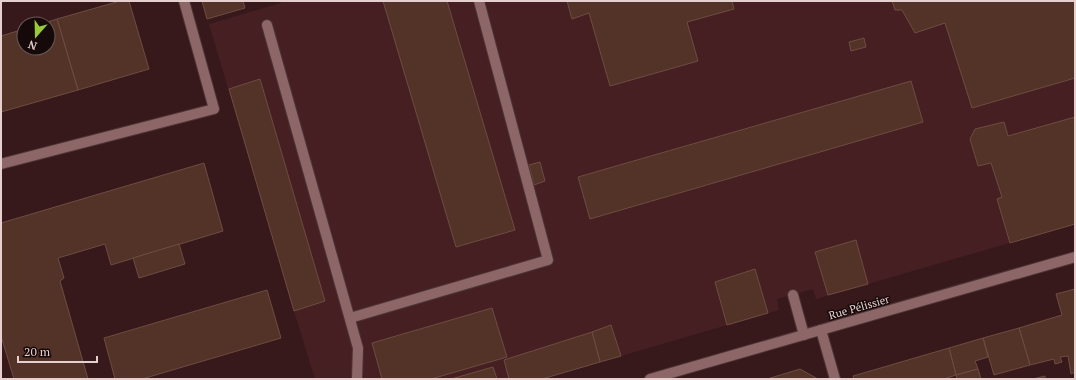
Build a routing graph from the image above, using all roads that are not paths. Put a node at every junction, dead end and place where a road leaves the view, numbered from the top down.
1 (184, 1) edge
2 (479, 1) edge
3 (267, 26) dead end
4 (1, 164) edge
5 (1075, 257) edge
6 (793, 294) dead end
7 (350, 318) junction
8 (821, 330) junction
9 (804, 334) junction
10 (357, 379) edge
11 (650, 379) edge
12 (835, 379) edge

1 - 4 street
2 - 7 street
3 - 7 street
5 - 8 street, Rue Pélissier
6 - 9 street
7 - 10 street
8 - 9 street, Rue Pélissier
8 - 12 street
9 - 11 street, Rue Pélissier

